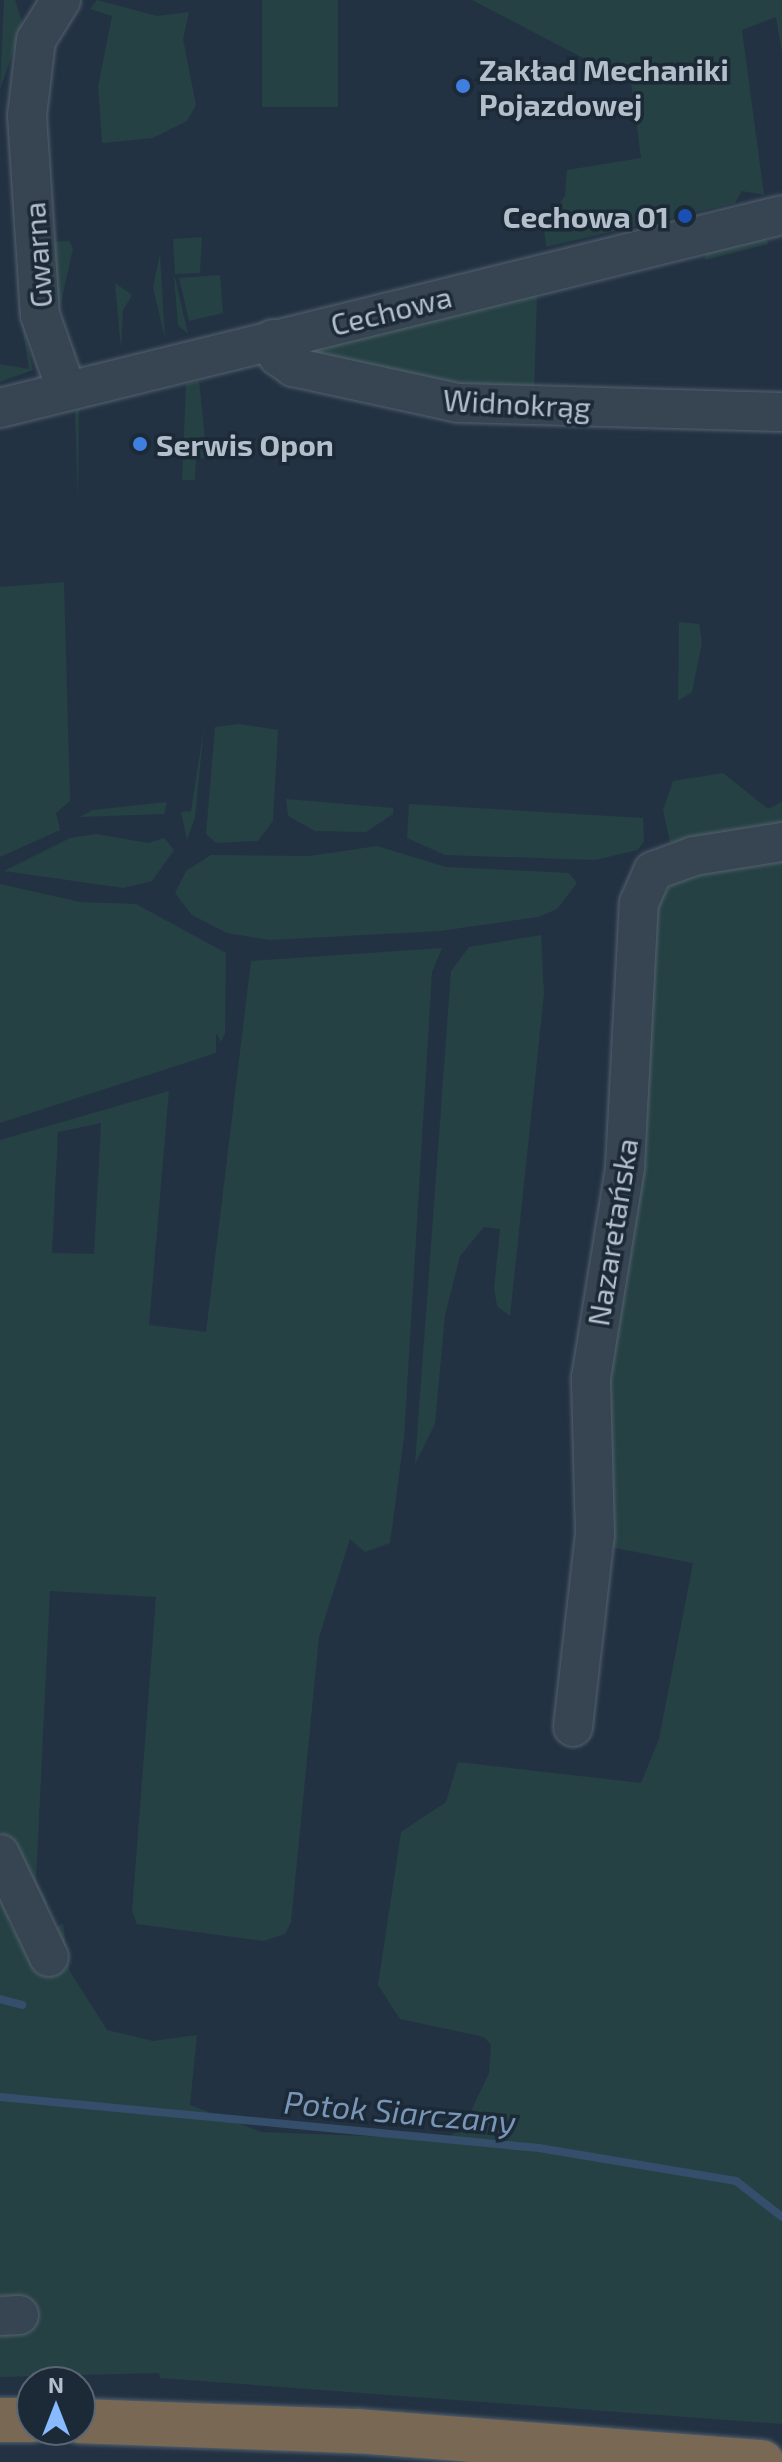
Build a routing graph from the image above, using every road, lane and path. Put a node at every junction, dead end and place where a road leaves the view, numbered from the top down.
1 (61, 0) edge
2 (13, 115) edge
3 (782, 215) edge
4 (273, 339) junction
5 (66, 389) junction
6 (0, 408) edge
7 (782, 412) edge
8 (782, 842) edge
9 (573, 1727) dead end
10 (0, 1854) edge
11 (49, 1957) dead end
12 (96, 2422) edge
13 (762, 2462) edge

1 - 2 street, Gwarna
2 - 5 street, Gwarna
3 - 4 street, Cechowa
4 - 5 street, Cechowa
4 - 7 street, Widnokrąg
5 - 6 street, Cechowa
8 - 9 street, Nazaretańska
10 - 11 street
12 - 13 highway

